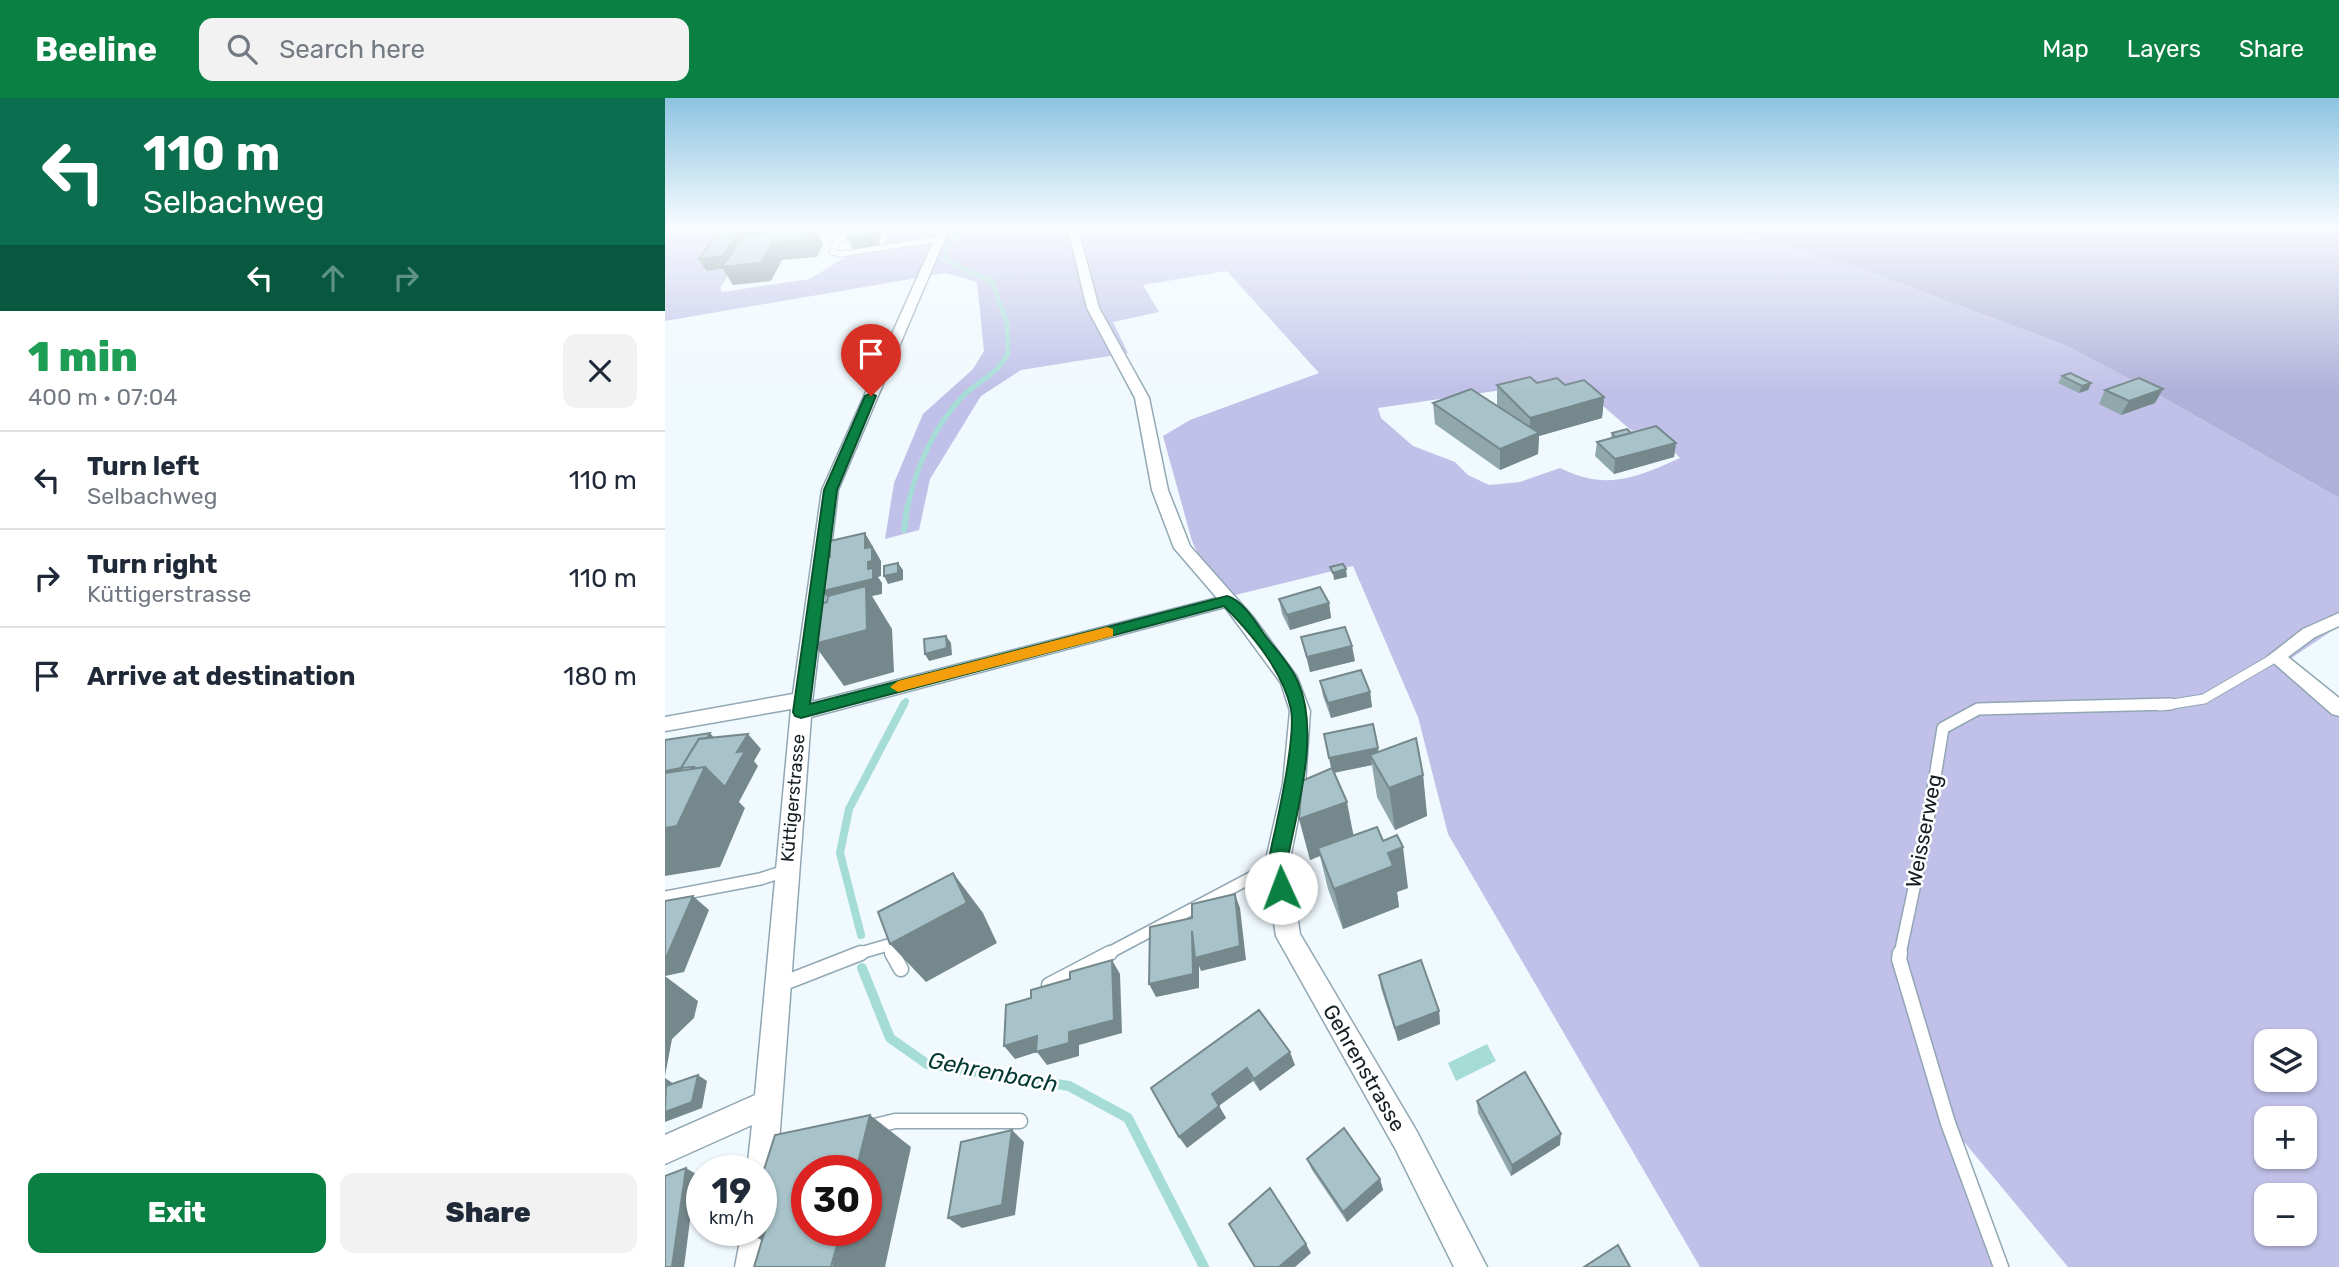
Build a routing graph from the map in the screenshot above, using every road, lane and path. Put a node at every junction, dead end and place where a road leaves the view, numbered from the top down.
1 (921, 284) edge
2 (1088, 284) edge
3 (1227, 601) junction
4 (2339, 619) edge
5 (2276, 657) junction
6 (801, 706) junction
7 (2339, 709) edge
8 (665, 724) edge
9 (1277, 864) junction
10 (786, 871) junction
11 (665, 897) edge
12 (901, 969) edge
13 (1049, 985) edge
14 (775, 986) junction
15 (766, 1104) junction
16 (1020, 1121) dead end
17 (856, 1131) edge
18 (665, 1150) edge
19 (769, 1155) edge
20 (754, 1246) edge
21 (751, 1267) edge
22 (1471, 1267) edge
23 (2001, 1267) edge

1 - 6 street, Küttigerstrasse
2 - 3 street, Gehrenstrasse
3 - 6 street
3 - 9 street, Gehrenstrasse
4 - 5 street
5 - 7 street
5 - 23 lane, Weisserweg
6 - 8 street
6 - 10 street, Küttigerstrasse
9 - 13 lane
9 - 22 street, Gehrenstrasse
10 - 11 lane
10 - 14 street, Küttigerstrasse
12 - 14 lane
14 - 15 street, Küttigerstrasse
15 - 18 street
15 - 19 street, Küttigerstrasse
16 - 17 lane
20 - 21 street

